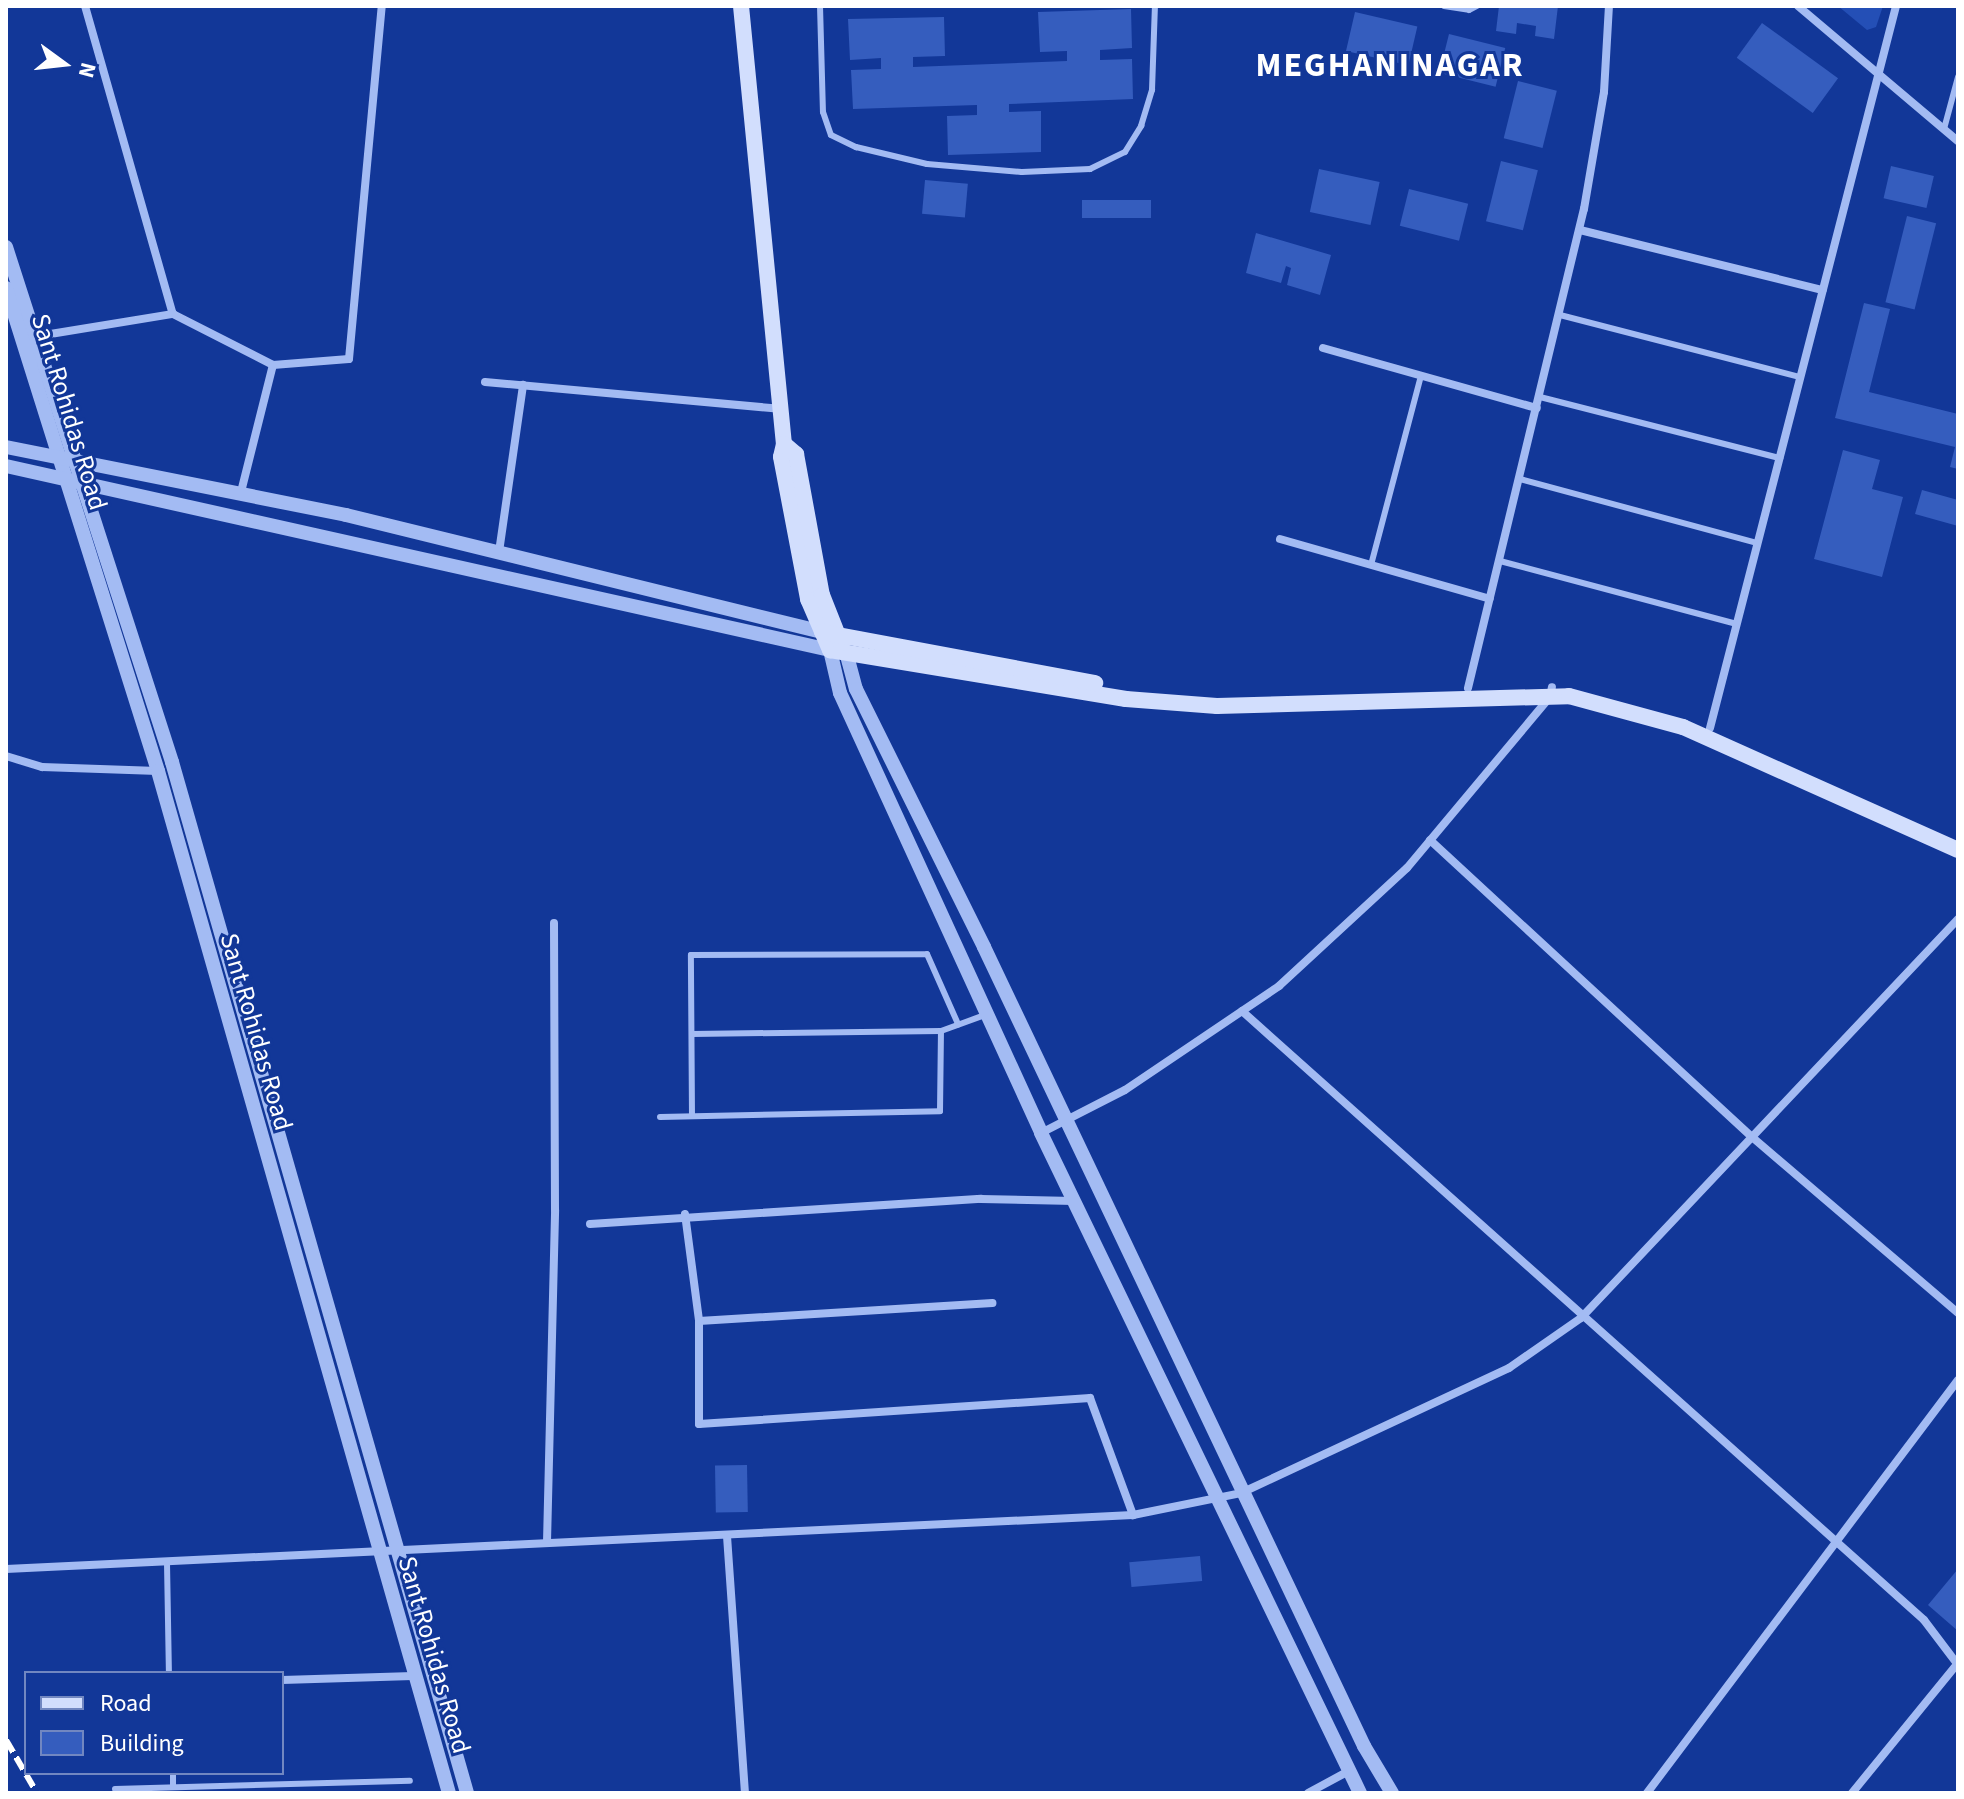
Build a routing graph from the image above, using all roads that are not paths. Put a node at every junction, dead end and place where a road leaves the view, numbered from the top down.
1 (85, 6) edge
2 (382, 6) edge
3 (741, 6) edge
4 (820, 6) edge
5 (1155, 6) edge
6 (1444, 6) edge
7 (1477, 6) edge
8 (1609, 6) edge
9 (1798, 6) edge
10 (1896, 6) edge
11 (1879, 74) junction
12 (1958, 77) edge
13 (1944, 129) junction
14 (1958, 141) edge
15 (1580, 230) junction
16 (6, 247) edge
17 (6, 288) edge
18 (1823, 290) junction
19 (173, 314) junction
20 (1560, 315) junction
21 (32, 337) junction
22 (1323, 348) dead end
23 (273, 365) junction
24 (1421, 376) junction
25 (1800, 377) junction
26 (485, 382) dead end
27 (523, 385) junction
28 (1540, 397) junction
29 (1537, 408) junction
30 (781, 409) junction
31 (6, 447) edge
32 (57, 456) junction
33 (1780, 458) junction
34 (73, 459) junction
35 (6, 466) edge
36 (64, 478) junction
37 (1520, 479) junction
38 (80, 483) junction
39 (241, 492) junction
40 (1280, 539) dead end
41 (1758, 543) junction
42 (499, 552) junction
43 (1500, 561) junction
44 (1371, 565) junction
45 (1490, 599) junction
46 (1737, 624) junction
47 (834, 643) junction
48 (1468, 688) junction
49 (1551, 692) junction
50 (1710, 728) junction
51 (6, 756) edge
52 (158, 771) junction
53 (1958, 838) edge
54 (1430, 840) junction
55 (1958, 850) edge
56 (947, 875) junction
57 (930, 882) junction
58 (1958, 919) edge
59 (554, 923) dead end
60 (1242, 1011) junction
61 (989, 1014) junction
62 (958, 1024) junction
63 (941, 1031) junction
64 (692, 1034) junction
65 (692, 1116) junction
66 (660, 1117) dead end
67 (1067, 1123) junction
68 (1041, 1133) junction
69 (1752, 1137) junction
70 (1074, 1201) junction
71 (685, 1214) junction
72 (590, 1224) dead end
73 (992, 1303) dead end
74 (1958, 1313) edge
75 (1581, 1318) junction
76 (699, 1321) junction
77 (1958, 1380) edge
78 (1241, 1493) junction
79 (1219, 1500) junction
80 (1133, 1515) junction
81 (727, 1536) junction
82 (1836, 1541) junction
83 (547, 1542) junction
84 (387, 1553) junction
85 (167, 1563) junction
86 (6, 1569) edge
87 (1958, 1664) edge
88 (169, 1671) edge
89 (413, 1676) junction
90 (284, 1680) edge
91 (1347, 1772) junction
92 (173, 1775) edge
93 (410, 1781) dead end
94 (173, 1787) junction
95 (115, 1789) dead end
96 (1650, 1790) edge
97 (449, 1793) edge
98 (467, 1793) edge
99 (745, 1793) edge
100 (1308, 1793) edge
101 (1360, 1793) edge
102 (1392, 1793) edge
103 (1661, 1793) edge
104 (1852, 1793) edge

1 - 19 street
2 - 23 street
3 - 30 main road
4 - 5 lane
6 - 7 lane
8 - 15 street
9 - 11 street
10 - 11 street
11 - 13 street
11 - 18 street
12 - 13 lane
13 - 14 street
15 - 18 street
15 - 20 street
16 - 21 street
17 - 32 street, Sant Rohidas Road
18 - 25 street
19 - 21 street
19 - 23 street
20 - 25 lane
20 - 28 street
21 - 34 street
22 - 24 street
23 - 39 street
24 - 29 street
24 - 44 lane
25 - 33 street
26 - 27 street
27 - 30 street
27 - 42 street
28 - 29 street
28 - 33 lane
29 - 37 street
30 - 47 main road
31 - 32 street
32 - 34 street
32 - 36 street, Sant Rohidas Road
33 - 41 street
34 - 38 street
34 - 39 street
35 - 36 street
36 - 38 street
36 - 52 street, Sant Rohidas Road
37 - 41 lane
37 - 43 street
38 - 47 street
38 - 84 street
39 - 42 street
40 - 44 street
41 - 46 street
42 - 47 street
43 - 45 street
43 - 46 lane
44 - 45 street
45 - 48 street
46 - 50 street
47 - 48 main road
47 - 49 main road
47 - 56 street
47 - 57 street
48 - 49 main road
49 - 50 main road
49 - 54 street
49 - 55 main road
50 - 53 main road
51 - 52 street
52 - 84 street, Sant Rohidas Road
54 - 60 street
54 - 69 street
56 - 57 street
56 - 67 street
57 - 61 street
58 - 69 street
59 - 83 street
60 - 67 street
60 - 75 street
61 - 62 lane
61 - 68 street
62 - 63 lane
62 - 64 lane
63 - 64 lane
63 - 65 lane
64 - 65 lane
65 - 66 lane
67 - 68 street
67 - 78 street
68 - 70 street
69 - 74 street
69 - 75 street
70 - 71 street
70 - 79 street
71 - 72 street
71 - 76 street
73 - 76 street
75 - 78 street
75 - 82 street
76 - 80 street
77 - 82 street
78 - 79 street
78 - 102 street
79 - 80 street
79 - 91 street
80 - 81 street
81 - 83 street
81 - 99 street
82 - 87 street
82 - 96 street
83 - 84 street
84 - 85 street
84 - 89 street, Sant Rohidas Road
84 - 98 street
85 - 86 street
85 - 88 lane
87 - 104 street
89 - 90 street
89 - 97 street, Sant Rohidas Road
91 - 100 street
91 - 101 street
92 - 94 lane
93 - 94 lane
94 - 95 lane
96 - 103 street

